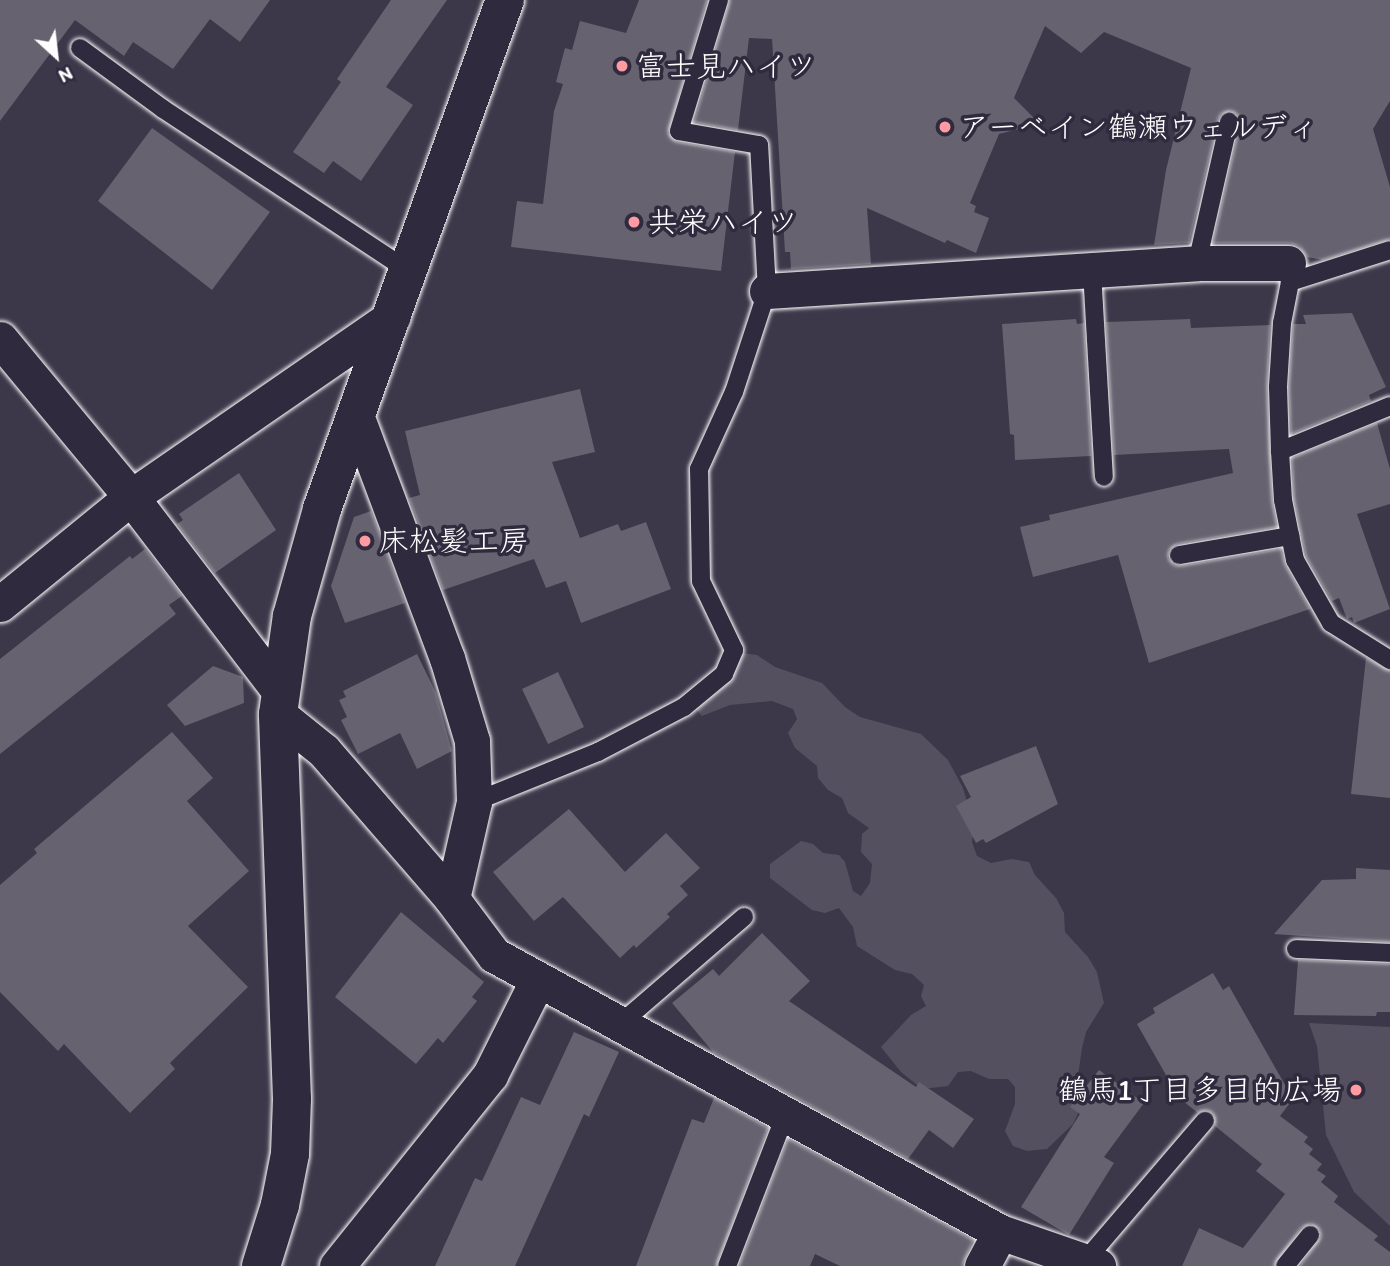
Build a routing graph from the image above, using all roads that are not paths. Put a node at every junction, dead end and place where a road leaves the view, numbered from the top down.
1 (505, 0) edge
2 (719, 0) edge
3 (80, 48) dead end
4 (1229, 122) dead end
5 (1390, 250) edge
6 (1197, 264) junction
7 (409, 271) junction
8 (1092, 271) junction
9 (1289, 273) junction
10 (766, 291) junction
11 (393, 316) junction
12 (0, 339) edge
13 (1390, 406) edge
14 (356, 415) junction
15 (1280, 451) junction
16 (1104, 477) dead end
17 (131, 498) junction
18 (1290, 536) junction
19 (1179, 555) dead end
20 (0, 604) edge
21 (1390, 660) edge
22 (279, 703) junction
23 (474, 803) junction
24 (452, 899) junction
25 (744, 917) dead end
26 (1296, 949) dead end
27 (1390, 953) edge
28 (537, 981) junction
29 (620, 1024) junction
30 (785, 1116) junction
31 (1205, 1121) dead end
32 (1000, 1232) junction
33 (1310, 1235) dead end
34 (1091, 1264) edge
35 (261, 1266) edge
36 (337, 1266) edge
37 (726, 1266) edge
38 (982, 1266) edge
39 (1285, 1266) edge

1 - 7 street
2 - 10 lane
3 - 7 lane
4 - 6 lane
5 - 9 lane
6 - 8 street
6 - 9 street
7 - 11 street
8 - 10 street
8 - 16 lane
9 - 15 lane
10 - 23 lane
11 - 14 street
11 - 17 street
12 - 17 street
13 - 15 lane
14 - 22 street
14 - 23 street
15 - 18 lane
17 - 20 street
17 - 22 street
18 - 19 lane
18 - 21 lane
22 - 24 street
22 - 35 street
23 - 24 street
24 - 28 street
25 - 29 lane
26 - 27 lane
28 - 29 street
28 - 36 street
29 - 30 street
30 - 32 street
30 - 37 lane
31 - 34 lane
32 - 34 street
32 - 38 street
33 - 39 lane

